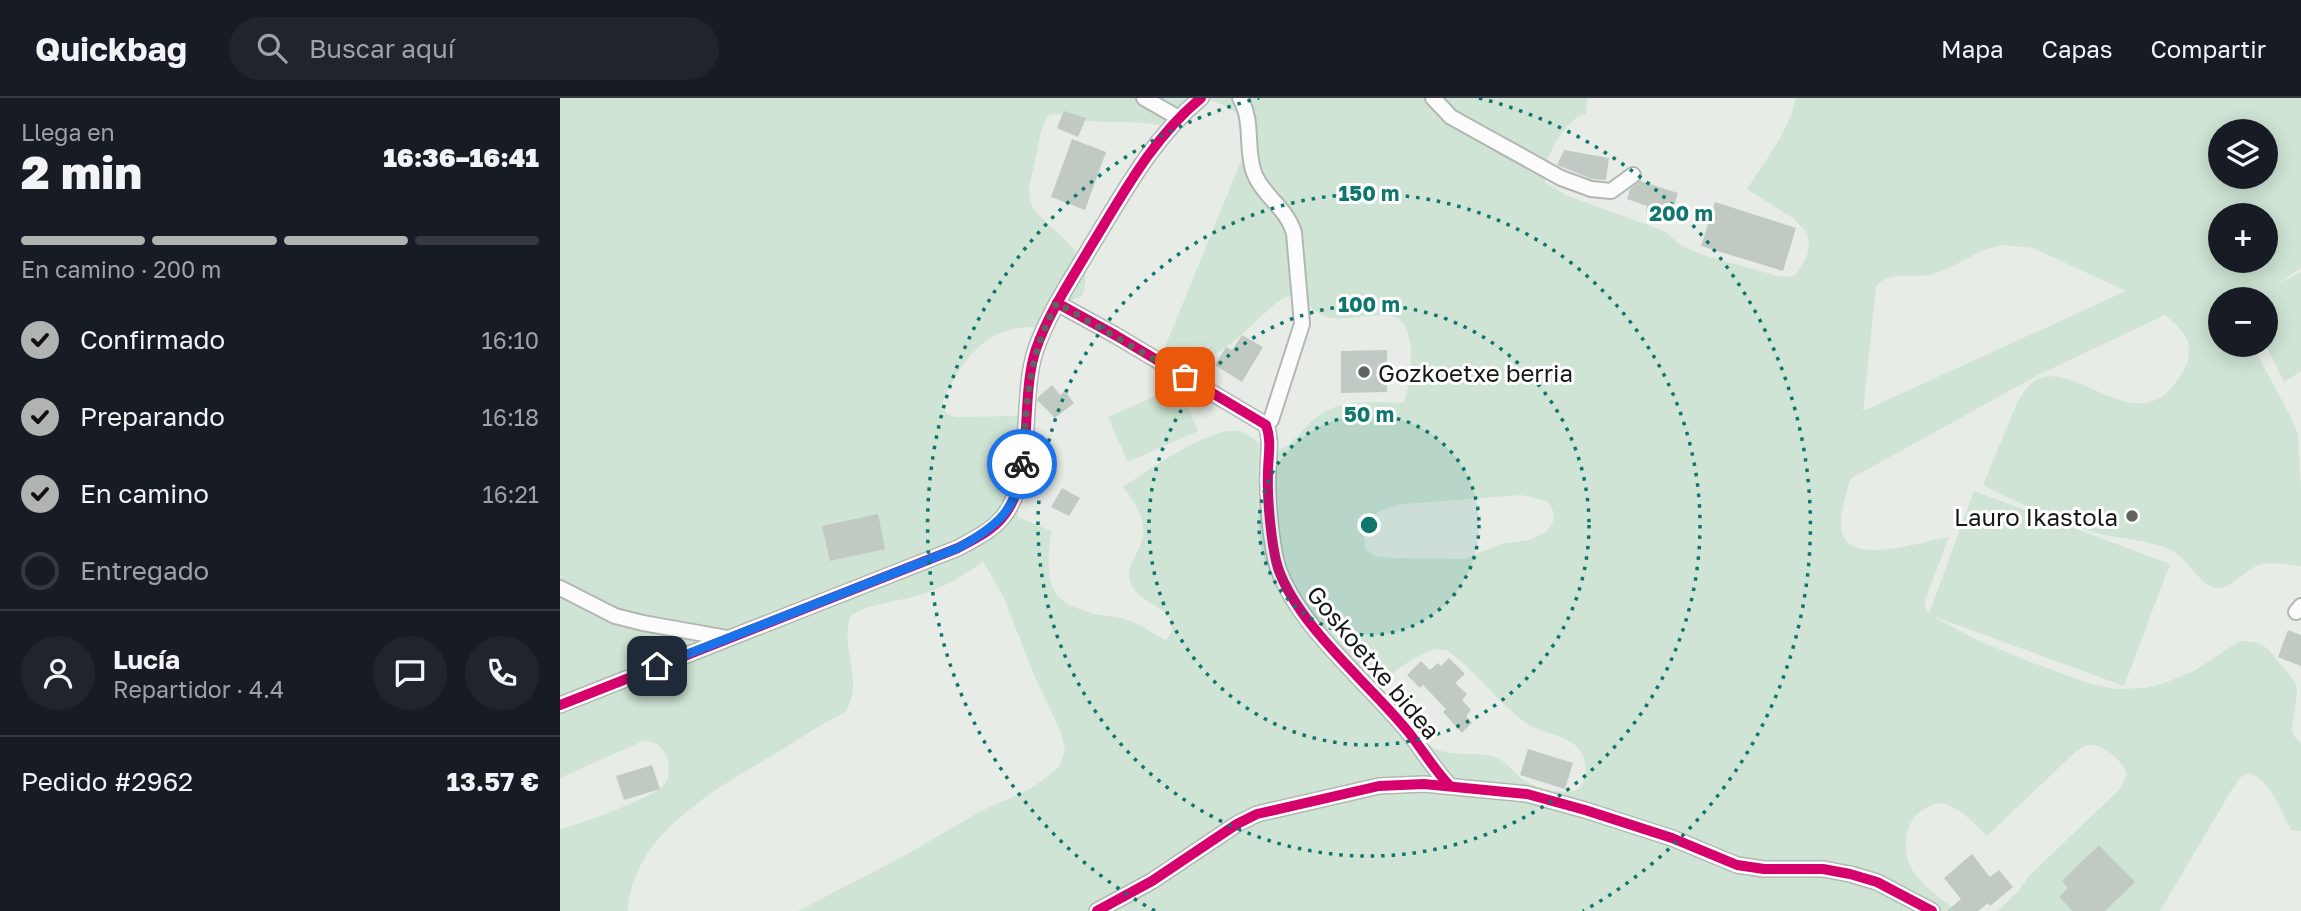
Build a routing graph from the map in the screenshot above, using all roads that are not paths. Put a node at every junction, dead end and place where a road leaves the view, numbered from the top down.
1 (1144, 98) edge
2 (1201, 98) edge
3 (1240, 98) edge
4 (1433, 98) edge
5 (1177, 117) junction
6 (1633, 176) dead end
7 (1057, 303) junction
8 (1266, 425) junction
9 (560, 588) edge
10 (727, 638) junction
11 (560, 705) edge
12 (1449, 785) junction
13 (1097, 911) edge
14 (1932, 911) edge

1 - 5 street
2 - 5 street
3 - 8 street, Goskoetxe bidea
4 - 6 street
5 - 7 street
7 - 8 street
7 - 10 street
8 - 12 street, Goskoetxe bidea
9 - 10 street
10 - 11 street
12 - 13 street
12 - 14 street

